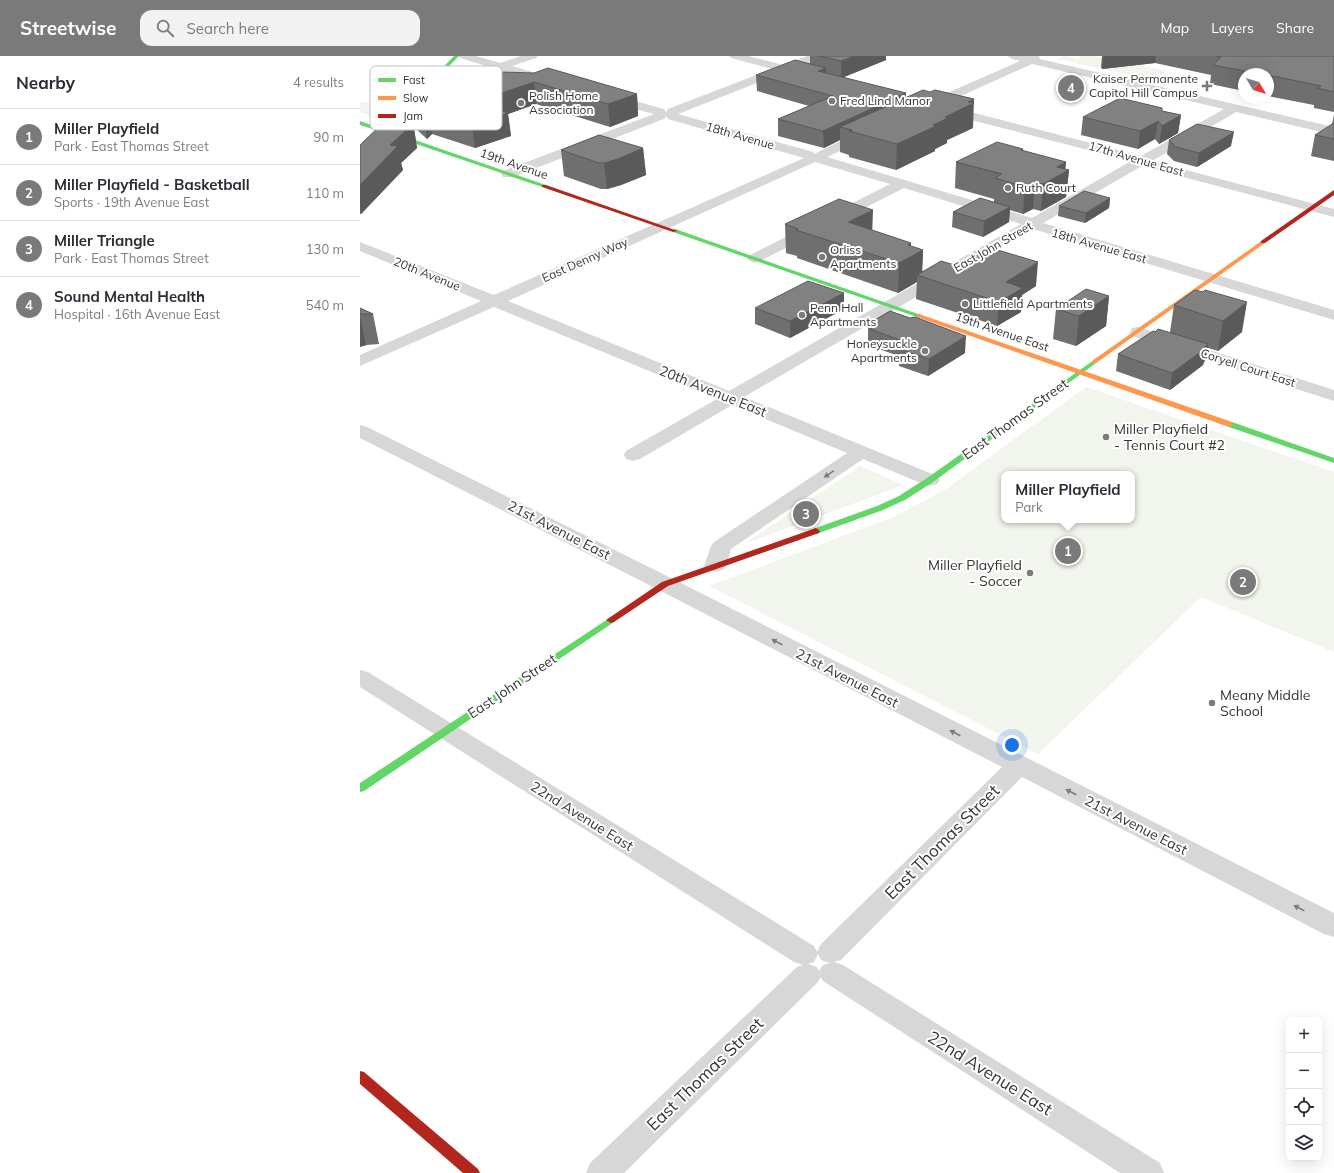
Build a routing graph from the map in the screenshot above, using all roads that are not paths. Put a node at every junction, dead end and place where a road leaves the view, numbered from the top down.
1 (458, 56) edge
2 (464, 56) edge
3 (532, 56) edge
4 (735, 56) edge
5 (817, 56) edge
6 (1014, 56) edge
7 (1036, 58) edge
8 (448, 66) edge
9 (497, 66) edge
10 (502, 66) edge
11 (502, 68) edge
12 (784, 69) junction
13 (813, 76) edge
14 (561, 84) edge
15 (598, 95) edge
16 (1234, 108) junction
17 (666, 114) junction
18 (360, 123) edge
19 (370, 126) edge
20 (881, 128) edge
21 (380, 130) edge
22 (383, 131) junction
23 (1334, 131) edge
24 (360, 154) edge
25 (814, 157) junction
26 (1142, 161) junction
27 (508, 174) junction
28 (903, 183) junction
29 (1334, 192) edge
30 (1313, 207) junction
31 (1334, 213) edge
32 (1032, 224) junction
33 (661, 226) junction
34 (360, 246) edge
35 (754, 258) junction
36 (1213, 279) junction
37 (495, 301) junction
38 (890, 305) junction
39 (1334, 315) edge
40 (1138, 332) junction
41 (360, 361) edge
42 (1080, 372) junction
43 (1334, 396) edge
44 (732, 398) junction
45 (360, 431) edge
46 (861, 452) junction
47 (634, 455) dead end
48 (1334, 461) edge
49 (930, 480) junction
50 (715, 566) junction
51 (664, 584) junction
52 (360, 677) edge
53 (445, 731) junction
54 (1018, 766) junction
55 (360, 788) edge
56 (1334, 926) edge
57 (819, 964) junction
58 (360, 1076) edge
59 (474, 1173) edge
60 (602, 1173) edge
61 (1148, 1173) edge

1 - 8 street
2 - 9 street
3 - 10 street
4 - 12 street
5 - 12 street
6 - 7 street
7 - 16 street
7 - 26 street, 17th Avenue East
11 - 14 street
12 - 13 street
12 - 17 street
15 - 17 street, 18th Avenue
16 - 23 street
16 - 26 street, East John Street
17 - 25 street, 18th Avenue
17 - 27 street
18 - 19 street, 19th Avenue
20 - 25 street, East Denny Way
21 - 22 street, 19th Avenue
22 - 24 street
22 - 27 street, 19th Avenue
25 - 28 street, 18th Avenue East
25 - 33 street, East Denny Way
26 - 30 street, 17th Avenue East
26 - 32 street, East John Street
27 - 33 street, 19th Avenue
28 - 32 street, 18th Avenue East
28 - 35 street
29 - 30 street, East Thomas Street
30 - 31 street, 17th Avenue East
30 - 36 street, East Thomas Street
32 - 36 street, 18th Avenue East
32 - 38 street, East John Street
33 - 35 street, 19th Avenue East
33 - 37 street, East Denny Way
34 - 37 street, 20th Avenue
35 - 38 street, 19th Avenue East
36 - 39 street, 18th Avenue East
36 - 40 street, East Thomas Street
37 - 41 street, East Denny Way
37 - 44 street, 20th Avenue East
38 - 42 street, 19th Avenue East
38 - 44 street, East John Street
40 - 42 street, East Thomas Street
40 - 43 street, Coryell Court East
42 - 48 street, 19th Avenue East
42 - 49 street, East Thomas Street
44 - 46 street, 20th Avenue East
44 - 47 street, East John Street
45 - 51 street, 21st Avenue East
46 - 49 street, 20th Avenue East
46 -> 50 street
49 - 50 street, East Thomas Street
50 - 51 street, East Thomas Street
51 - 53 street, East John Street
54 -> 51 street, 21st Avenue East
52 - 53 street, 22nd Avenue East
53 - 55 street, East John Street
53 - 57 street, 22nd Avenue East
56 -> 54 street, 21st Avenue East
54 - 57 street, East Thomas Street
57 - 60 street, East Thomas Street
57 - 61 street, 22nd Avenue East
58 - 59 street

